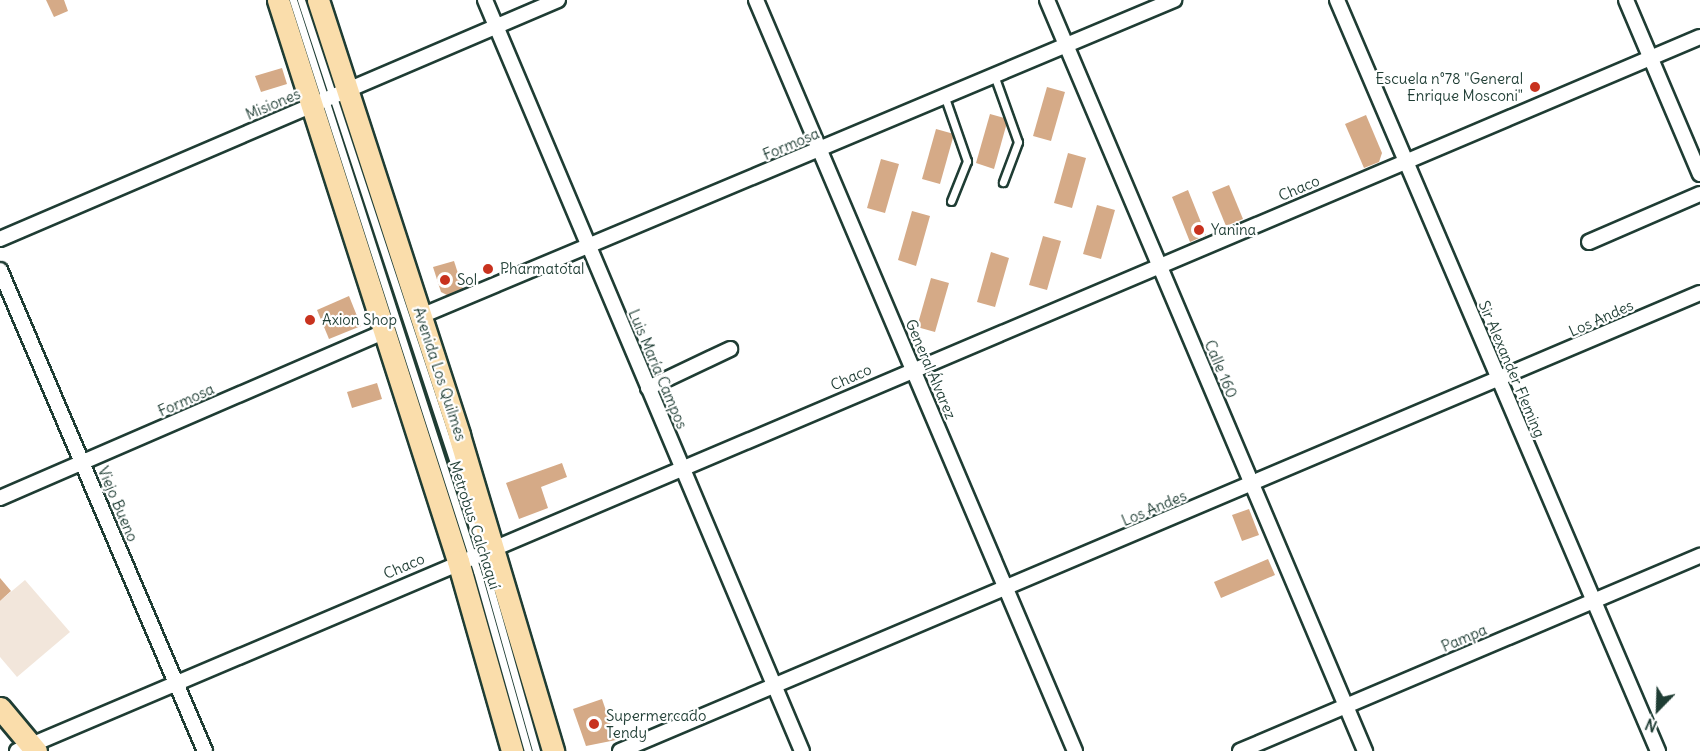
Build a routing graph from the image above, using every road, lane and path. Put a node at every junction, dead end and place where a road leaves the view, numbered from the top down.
1 (278, 0) edge
2 (293, 0) edge
3 (301, 0) edge
4 (318, 0) edge
5 (484, 0) edge
6 (558, 0) edge
7 (756, 0) edge
8 (1047, 0) edge
9 (1174, 0) edge
10 (1336, 0) edge
11 (1626, 0) edge
12 (496, 27) junction
13 (1700, 37) edge
14 (1066, 46) junction
15 (1650, 58) junction
16 (994, 75) junction
17 (944, 95) junction
18 (327, 98) junction
19 (820, 150) junction
20 (1405, 162) junction
21 (1700, 174) edge
22 (1003, 182) dead end
23 (1700, 194) edge
24 (951, 201) dead end
25 (0, 239) edge
26 (1589, 242) dead end
27 (589, 248) junction
28 (1159, 265) junction
29 (0, 270) edge
30 (1700, 293) edge
31 (421, 316) junction
32 (386, 331) junction
33 (730, 350) dead end
34 (912, 368) junction
35 (1499, 381) junction
36 (648, 388) junction
37 (444, 430) junction
38 (82, 463) junction
39 (682, 468) junction
40 (1253, 484) junction
41 (0, 498) edge
42 (476, 553) junction
43 (1700, 556) edge
44 (1007, 588) junction
45 (1593, 602) junction
46 (176, 683) junction
47 (775, 688) junction
48 (1346, 706) junction
49 (0, 708) edge
50 (28, 749) edge
51 (205, 751) edge
52 (512, 751) edge
53 (528, 751) edge
54 (536, 751) edge
55 (553, 751) edge
56 (620, 751) edge
57 (802, 751) edge
58 (1075, 751) edge
59 (1240, 751) edge
60 (1365, 751) edge
61 (1658, 751) edge

1 - 18 main road, Avenida Los Quilmes
2 - 18 lane, Metrobus Calchaquí
3 - 18 lane, Metrobus Calchaquí
4 - 18 main road, Avenida Los Quilmes
5 - 12 street, Luis María Campos
6 - 12 street, Misiones
7 - 19 street, General Álvarez
8 - 14 street, Calle 160
9 - 14 street, Formosa
10 - 20 street, Sir Alexander Fleming
11 - 15 street
12 - 18 street, Misiones
12 - 27 street, Luis María Campos
13 - 15 street, Chaco
14 - 16 street, Formosa
14 - 28 street, Calle 160
15 - 20 street, Chaco
15 - 21 street
16 - 17 street, Formosa
16 - 22 lane
17 - 19 street, Formosa
17 - 24 lane
18 - 25 street, Misiones
18 - 31 main road, Avenida Los Quilmes
18 - 32 main road, Avenida Los Quilmes
18 - 37 lane, Metrobus Calchaquí
18 - 42 lane, Metrobus Calchaquí
19 - 27 street, Formosa
19 - 34 street, General Álvarez
20 - 28 street, Chaco
20 - 35 street, Sir Alexander Fleming
23 - 26 street
27 - 31 street, Formosa
27 - 36 street, Luis María Campos
28 - 34 street, Chaco
28 - 40 street, Calle 160
29 - 38 street, Viejo Bueno
30 - 35 street, Los Andes
31 - 37 lane, Metrobus Calchaquí
31 - 42 main road, Avenida Los Quilmes
32 - 38 street, Formosa
32 - 42 main road, Avenida Los Quilmes
33 - 36 street
34 - 39 street, Chaco
34 - 44 street, General Álvarez
35 - 40 street, Los Andes
35 - 45 street, Sir Alexander Fleming
36 - 39 street, Luis María Campos
37 - 42 lane, Metrobus Calchaquí
38 - 41 street, Formosa
38 - 46 street, Viejo Bueno
39 - 42 street, Chaco
39 - 47 street, Luis María Campos
40 - 44 street, Los Andes
40 - 48 street, Calle 160
42 - 46 street, Chaco
42 - 52 main road, Avenida Los Quilmes
42 - 53 lane, Metrobus Calchaquí
42 - 54 lane, Metrobus Calchaquí
42 - 55 main road, Avenida Los Quilmes
43 - 45 street, Pampa
44 - 47 street, Los Andes
44 - 58 street, General Álvarez
45 - 48 street, Pampa
45 - 61 street, Sir Alexander Fleming
46 - 50 street, Chaco
46 - 51 street, Viejo Bueno
47 - 56 street, Los Andes
47 - 57 street, Luis María Campos
48 - 59 street, Pampa
48 - 60 street, Calle 160
49 - 50 main road

